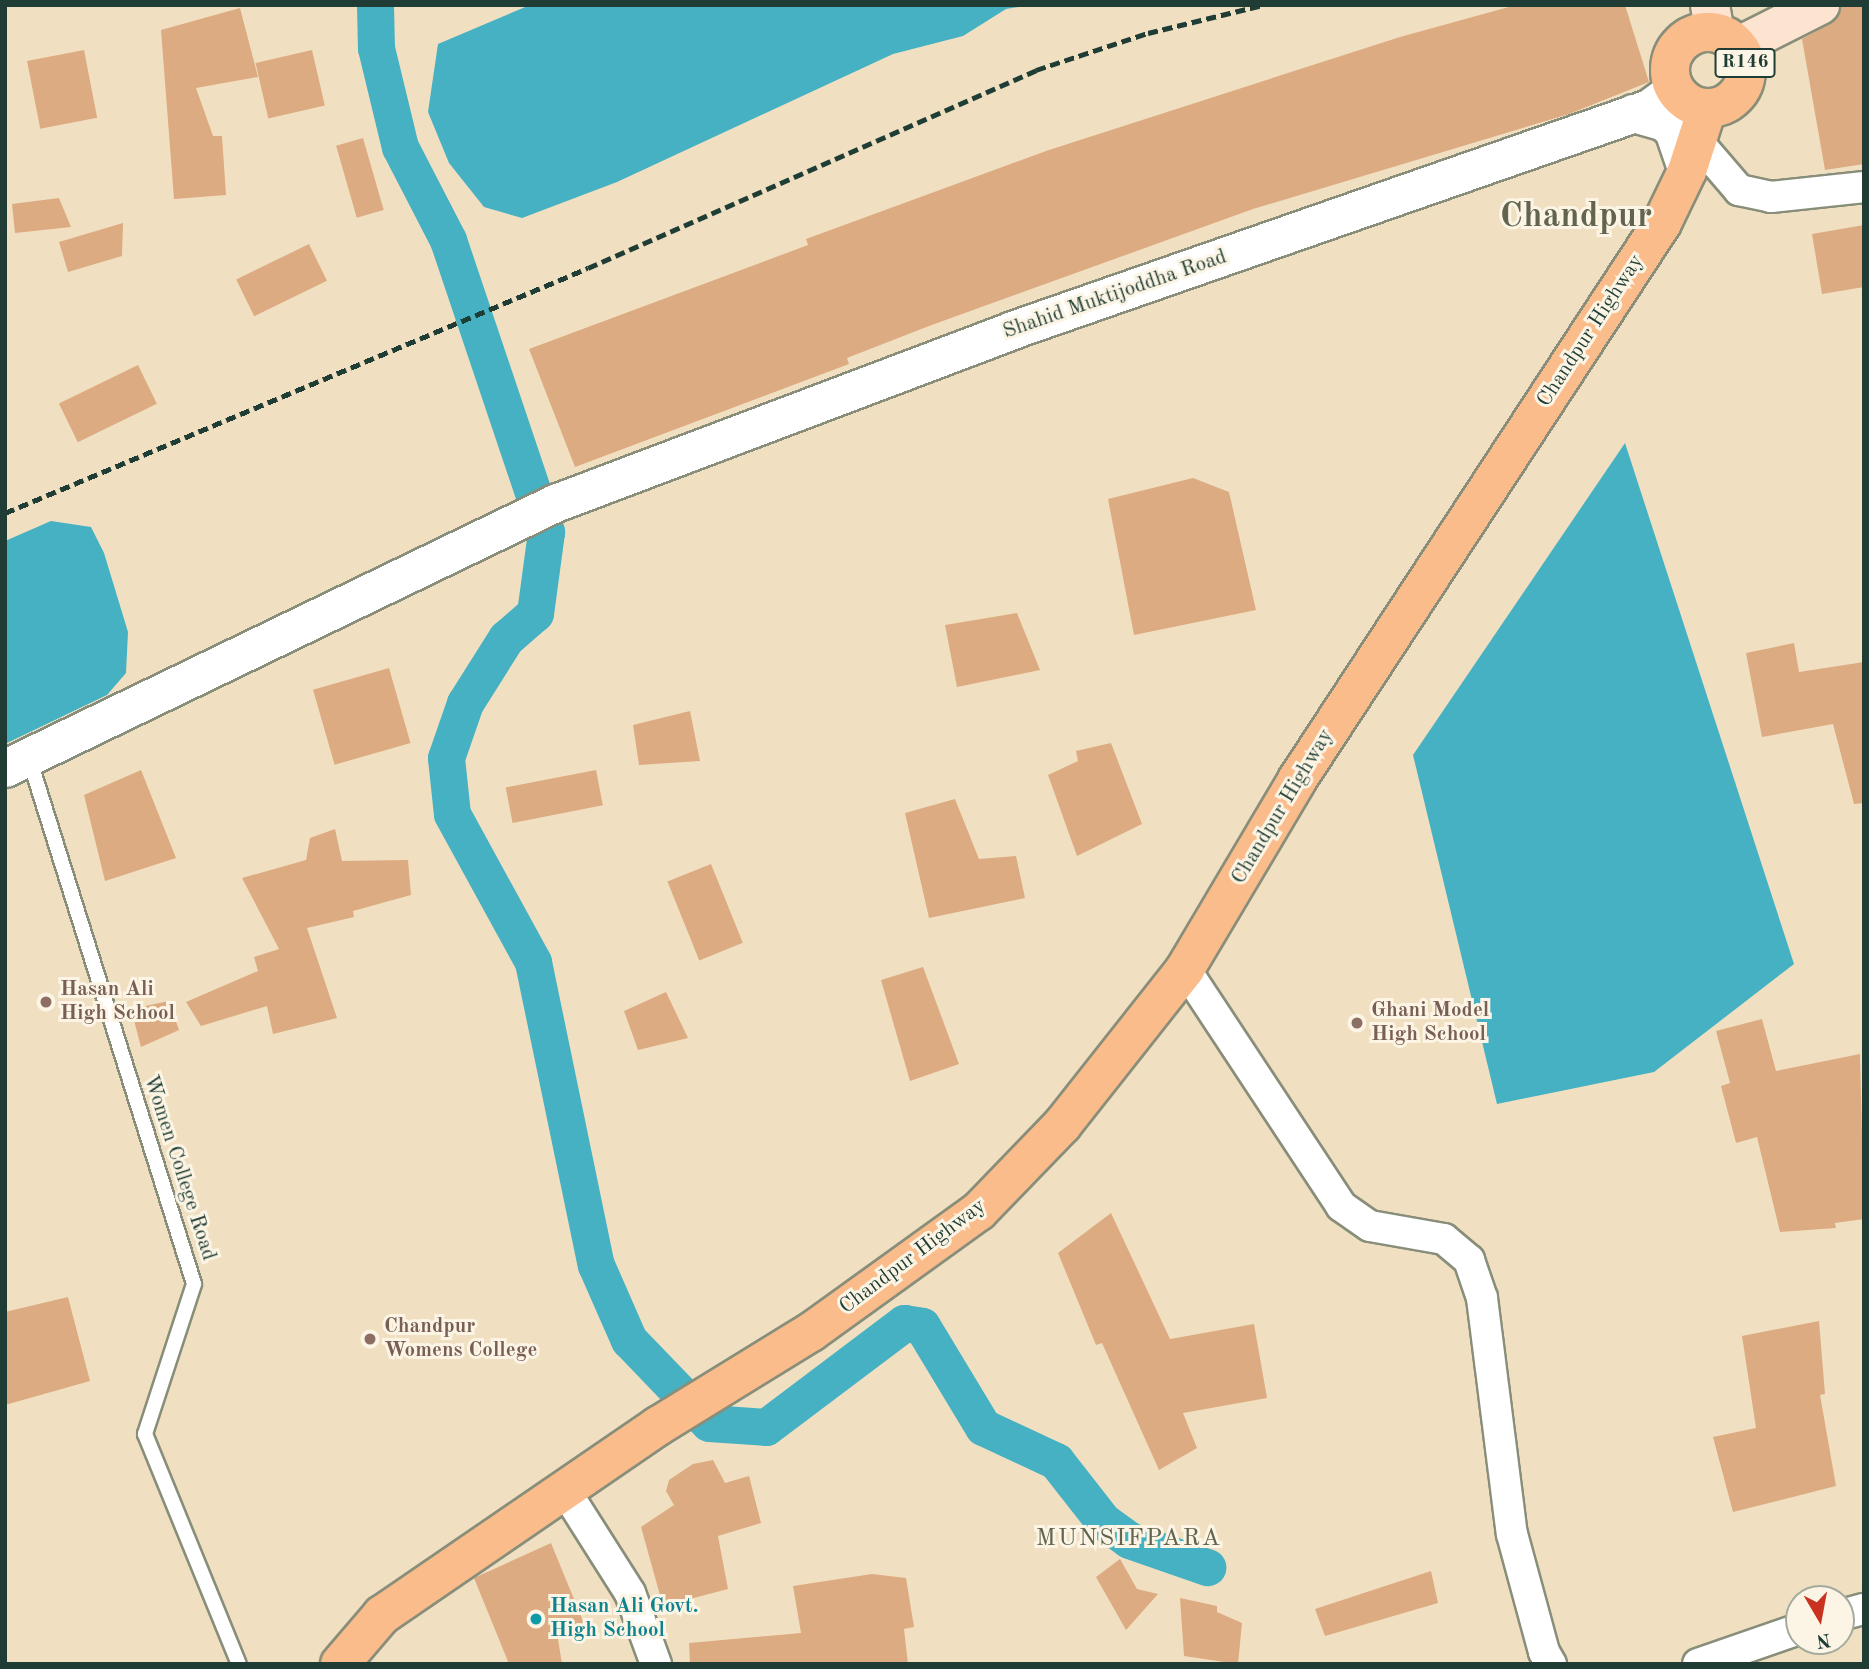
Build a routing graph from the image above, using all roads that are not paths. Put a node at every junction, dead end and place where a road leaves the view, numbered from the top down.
1 (1820, 5) edge
2 (1721, 28) edge
3 (1674, 90) junction
4 (1633, 113) junction
5 (1697, 140) junction
6 (1864, 187) edge
7 (17, 763) edge
8 (1185, 969) junction
9 (564, 1489) junction
10 (1785, 1634) edge
11 (239, 1664) edge
12 (340, 1664) edge
13 (656, 1664) edge
14 (1551, 1664) edge
15 (1698, 1664) edge

1 - 2 main road
2 - 3 main road, R146
2 - 5 main road, R146
3 - 4 street, Shahid Muktijoddha Road
3 - 5 main road, R146
4 - 5 street
4 - 7 street, Shahid Muktijoddha Road
5 - 6 street
5 - 8 main road, Chandpur Highway
7 - 11 lane, Women College Road
8 - 9 main road, Chandpur Highway
8 - 14 street
9 - 12 main road, Chandpur Highway
9 - 13 street
10 - 15 street

